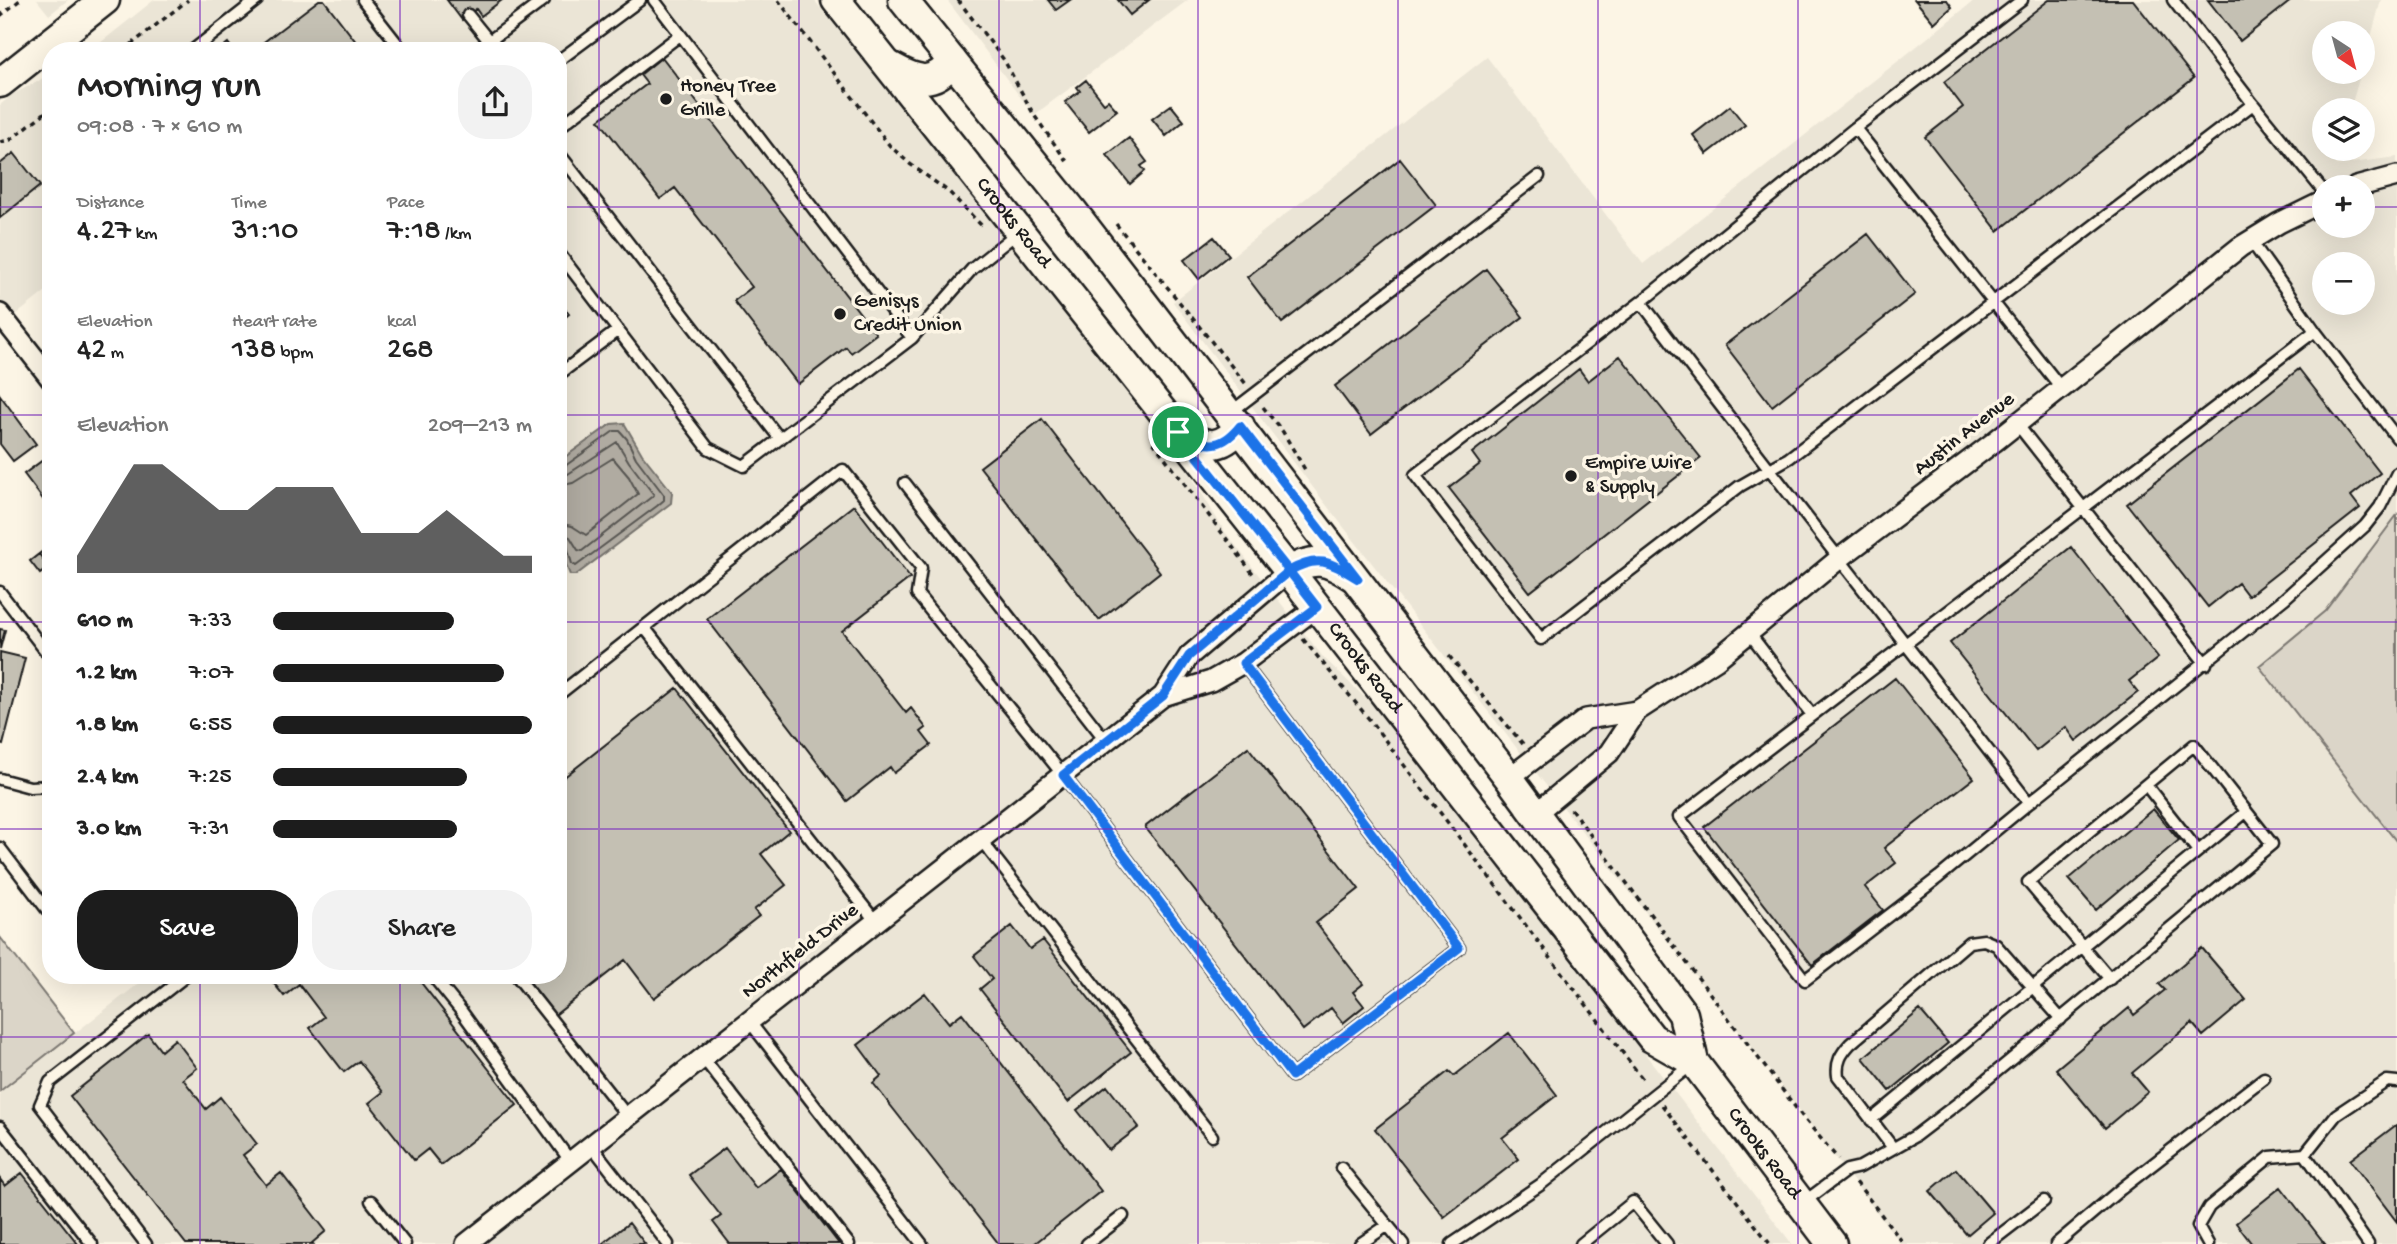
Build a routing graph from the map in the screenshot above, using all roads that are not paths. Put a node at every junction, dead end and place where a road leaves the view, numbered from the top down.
1 (257, 0) edge
2 (363, 0) edge
3 (544, 0) edge
4 (640, 0) edge
5 (653, 0) edge
6 (836, 0) edge
7 (903, 0) edge
8 (2022, 0) edge
9 (2173, 0) edge
10 (90, 8) edge
11 (468, 15) dead end
12 (680, 35) junction
13 (489, 41) joint
14 (49, 42) edge
15 (203, 42) edge
16 (396, 42) edge
17 (42, 47) edge
18 (567, 54) edge
19 (952, 61) junction
20 (888, 65) junction
21 (0, 82) edge
22 (2253, 104) junction
23 (567, 121) edge
24 (1854, 128) junction
25 (567, 164) edge
26 (1539, 176) dead end
27 (2397, 176) edge
28 (2312, 177) edge
29 (2375, 182) edge
30 (2312, 207) edge
31 (1020, 231) junction
32 (2251, 240) junction
33 (567, 264) edge
34 (1641, 302) junction
35 (1993, 304) junction
36 (0, 314) edge
37 (618, 330) junction
38 (2315, 331) junction
39 (912, 338) junction
40 (42, 368) edge
41 (567, 368) edge
42 (2062, 388) junction
43 (1235, 419) junction
44 (2017, 424) junction
45 (1178, 432) junction
46 (2397, 438) edge
47 (780, 439) junction
48 (1769, 471) junction
49 (2397, 473) edge
50 (905, 483) dead end
51 (2084, 507) junction
52 (1840, 558) junction
53 (1289, 571) junction
54 (1358, 579) junction
55 (0, 592) edge
56 (1317, 607) junction
57 (645, 627) junction
58 (1750, 634) junction
59 (1906, 643) junction
60 (42, 646) edge
61 (1243, 663) junction
62 (2206, 664) junction
63 (567, 688) edge
64 (1163, 696) junction
65 (1637, 711) junction
66 (1812, 715) junction
67 (1106, 741) junction
68 (1063, 775) junction
69 (1509, 778) junction
70 (0, 779) edge
71 (2146, 785) junction
72 (42, 786) edge
73 (1468, 802) junction
74 (2029, 803) junction
75 (2246, 812) junction
76 (1535, 814) junction
77 (981, 840) junction
78 (0, 848) edge
79 (2198, 852) junction
80 (42, 903) edge
81 (876, 922) junction
82 (2081, 946) junction
83 (2110, 979) junction
84 (175, 984) edge
85 (439, 984) edge
86 (523, 984) edge
87 (2031, 987) junction
88 (2061, 1019) junction
89 (749, 1021) junction
90 (703, 1058) junction
91 (1694, 1062) junction
92 (2264, 1078) dead end
93 (2397, 1082) edge
94 (628, 1117) junction
95 (1871, 1120) junction
96 (0, 1128) edge
97 (1212, 1136) dead end
98 (592, 1146) junction
99 (1893, 1148) junction
100 (2305, 1154) junction
101 (571, 1162) junction
102 (1341, 1168) dead end
103 (371, 1201) dead end
104 (2044, 1201) dead end
105 (1801, 1204) junction
106 (1123, 1216) dead end
107 (1388, 1225) junction
108 (92, 1244) edge
109 (146, 1244) edge
110 (405, 1244) edge
111 (466, 1244) edge
112 (668, 1244) edge
113 (849, 1244) edge
114 (922, 1244) edge
115 (1087, 1244) edge
116 (1360, 1244) edge
117 (1403, 1244) edge
118 (1452, 1244) edge
119 (1581, 1244) edge
120 (1667, 1244) edge
121 (1832, 1244) edge
122 (1988, 1244) edge
123 (2056, 1244) edge
124 (2208, 1244) edge
125 (2368, 1244) edge

1 - 15 lane
2 - 16 lane
3 - 13 lane
4 - 18 lane
5 - 12 lane
6 - 20 main road, Crooks Road
7 - 19 main road, Crooks Road
8 - 24 lane
9 - 22 lane
10 - 14 main road
11 - 13 lane
12 - 23 lane
12 - 39 lane
17 - 21 main road
19 - 20 main road
19 - 43 main road, Crooks Road
20 - 31 main road, Crooks Road
22 - 28 lane
22 - 35 lane
24 - 34 lane
24 - 35 lane
25 - 47 lane
26 - 43 lane
27 - 29 street
30 - 32 street, Austin Avenue
31 - 39 lane
31 - 45 main road, Crooks Road
32 - 38 lane
32 - 42 street, Austin Avenue
33 - 37 lane
34 - 48 lane
34 - 48 lane
35 - 42 lane
35 - 48 lane
36 - 40 street
37 - 41 lane
37 - 47 lane
38 - 46 lane
38 - 51 lane
39 - 47 lane
42 - 44 street, Austin Avenue
43 - 45 main road
43 - 54 main road, Crooks Road
44 - 51 lane
44 - 52 street, Austin Avenue
45 - 53 main road, Crooks Road
48 - 52 lane
49 - 62 lane
50 - 67 lane
51 - 59 lane
51 - 62 lane
52 - 58 street, Austin Avenue
52 - 59 lane
53 - 54 main road
53 - 56 main road, Crooks Road
53 - 64 street, Northfield Drive
54 - 69 main road, Crooks Road
55 - 60 lane
56 - 61 street, Northfield Drive
56 - 73 main road, Crooks Road
57 - 63 lane
57 - 68 lane
57 - 81 lane
58 - 65 street, Austin Avenue
58 - 66 lane
59 - 66 lane
59 - 74 lane
61 - 64 street, Northfield Drive
61 - 68 lane
62 - 74 lane
64 - 67 street, Northfield Drive
65 - 69 street, Austin Avenue
65 - 76 street, Austin Avenue
66 - 74 lane
67 - 68 street, Northfield Drive
68 - 77 street, Northfield Drive
69 - 76 main road, Crooks Road
70 - 72 lane
71 - 75 lane
71 - 79 lane
71 - 82 lane
73 - 76 main road
73 - 91 main road, Crooks Road
75 - 79 lane
75 - 83 lane
76 - 91 main road, Crooks Road
77 - 81 street, Northfield Drive
77 - 97 lane
78 - 80 lane
79 - 82 lane
81 - 89 street, Northfield Drive
82 - 83 lane
82 - 87 lane
83 - 88 lane
84 - 109 lane
85 - 101 lane
86 - 94 lane
87 - 88 lane
87 - 95 lane
87 - 95 lane
88 - 99 lane
89 - 90 street, Northfield Drive
89 - 114 lane
90 - 94 street, Northfield Drive
90 - 113 lane
91 - 105 main road, Crooks Road
91 - 118 lane
92 - 123 lane
93 - 100 lane
94 - 98 street, Northfield Drive
95 - 99 lane
96 - 108 lane
98 - 101 street, Northfield Drive
98 - 112 lane
99 - 105 lane
100 - 124 lane
100 - 125 lane
101 - 111 street, Northfield Drive
102 - 107 lane
103 - 110 lane
104 - 122 lane
105 - 121 main road, Crooks Road
106 - 115 lane
107 - 116 lane
107 - 117 lane
119 - 120 lane

